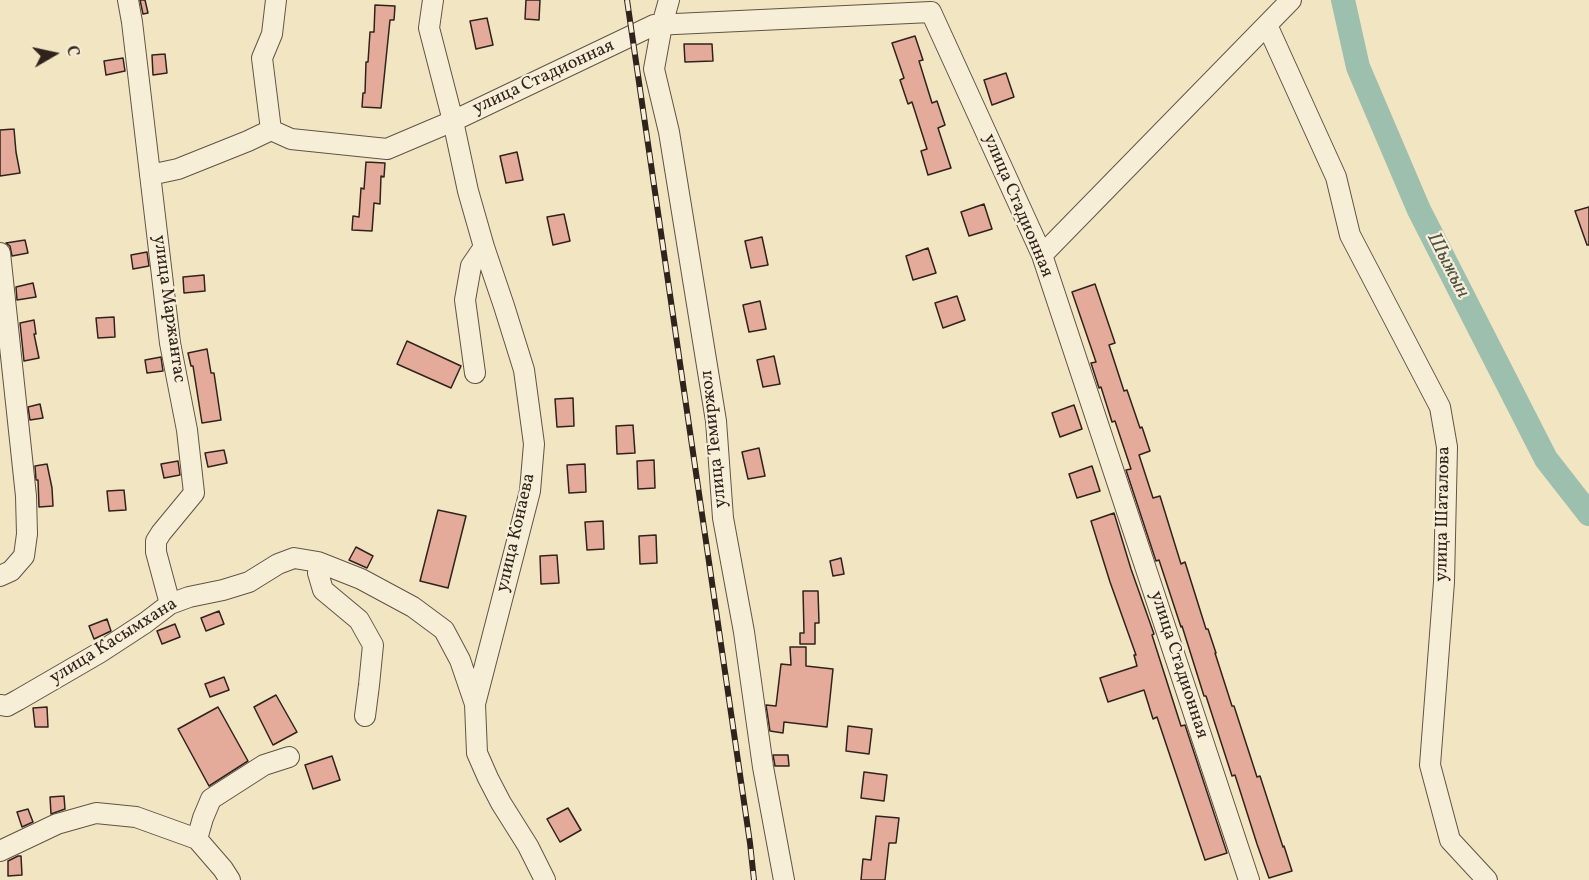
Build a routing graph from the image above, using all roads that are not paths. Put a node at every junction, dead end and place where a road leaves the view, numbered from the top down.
1 (128, 0) edge
2 (276, 0) edge
3 (433, 0) edge
4 (669, 0) edge
5 (1291, 0) edge
6 (662, 25) junction
7 (1267, 25) junction
8 (453, 121) junction
9 (271, 130) junction
10 (150, 176) junction
11 (484, 247) junction
12 (0, 253) edge
13 (1042, 255) junction
14 (475, 373) dead end
15 (324, 565) junction
16 (0, 576) edge
17 (170, 604) junction
18 (475, 704) junction
19 (2, 707) edge
20 (364, 716) dead end
21 (289, 757) dead end
22 (196, 839) junction
23 (0, 850) edge
24 (230, 880) edge
25 (545, 880) edge
26 (784, 880) edge
27 (1249, 880) edge
28 (1487, 880) edge

1 - 10 street, улица Маржантас
2 - 9 street
3 - 8 street, улица Конаева
4 - 6 street, улица Темиржол
5 - 7 street
6 - 8 street, улица Стадионная
6 - 13 street, улица Стадионная
6 - 26 street, улица Темиржол
7 - 13 street
7 - 28 street, улица Шаталова
8 - 9 street, улица Стадионная
8 - 11 street, улица Конаева
9 - 10 street
10 - 17 street, улица Маржантас
11 - 14 street
11 - 18 street, улица Конаева
12 - 16 street
13 - 27 street, улица Стадионная
15 - 17 street, улица Касымхана
15 - 18 street, улица Касымхана
15 - 20 street
17 - 19 street, улица Касымхана
18 - 25 street, улица Конаева
21 - 22 street
22 - 23 street
22 - 24 street

